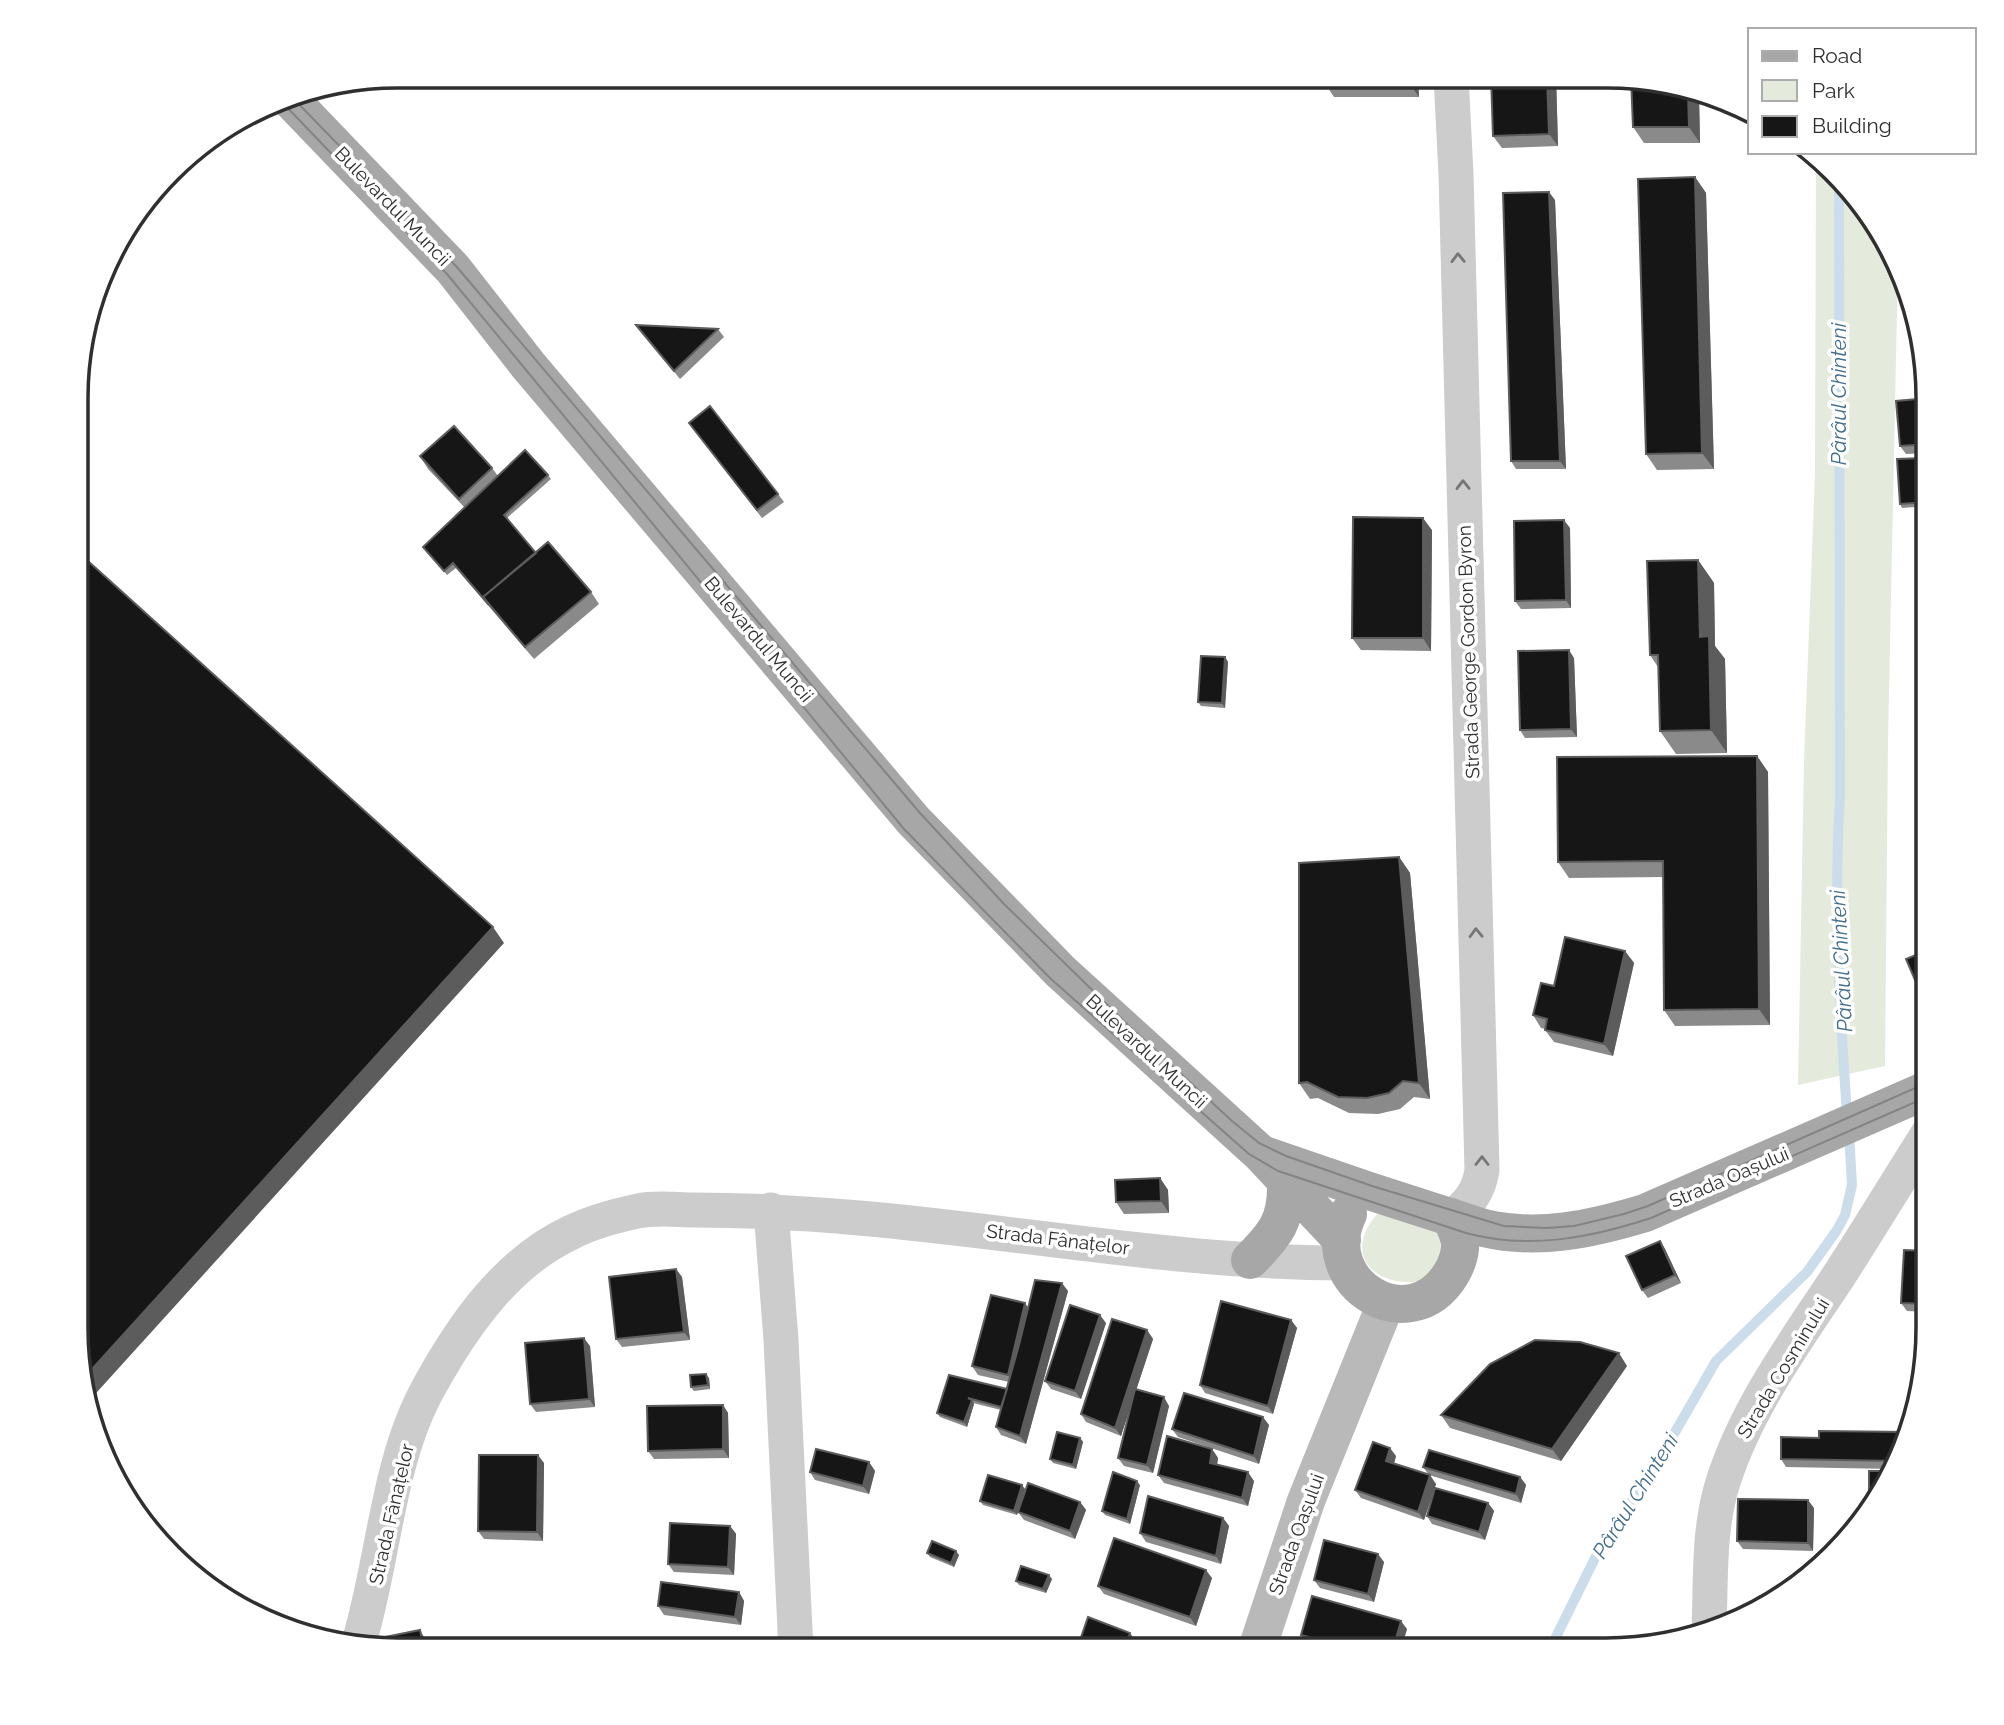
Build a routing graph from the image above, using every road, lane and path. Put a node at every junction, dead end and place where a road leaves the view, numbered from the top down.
1 (1452, 88) edge
2 (296, 105) edge
3 (1916, 1095) edge
4 (1916, 1152) edge
5 (1261, 1154) junction
6 (1286, 1183) junction
7 (1369, 1191) junction
8 (771, 1210) junction
9 (1451, 1217) junction
10 (1521, 1234) junction
11 (1343, 1251) junction
12 (1250, 1260) junction
13 (1446, 1282) junction
14 (1386, 1303) junction
15 (1709, 1620) edge
16 (361, 1635) edge
17 (795, 1638) edge
18 (1261, 1638) edge

9 -> 1 street, Strada George Gordon Byron
2 - 5 main road, Bulevardul Muncii
3 - 10 main road, Strada Oașului
4 - 15 street, Strada Cosminului
5 - 6 main road, Bulevardul Muncii
5 - 7 main road, Bulevardul Muncii
6 - 11 main road, Bulevardul Muncii
6 - 12 main road
7 - 9 main road
7 - 11 main road
8 - 12 street, Strada Fânațelor
8 - 16 street, Strada Fânațelor
8 - 17 street
9 - 10 main road, Strada Oașului
9 - 13 main road
10 - 13 main road, Strada Oașului
11 - 12 street, Strada Fânațelor
11 - 14 main road
13 - 14 main road
14 - 18 main road, Strada Oașului

